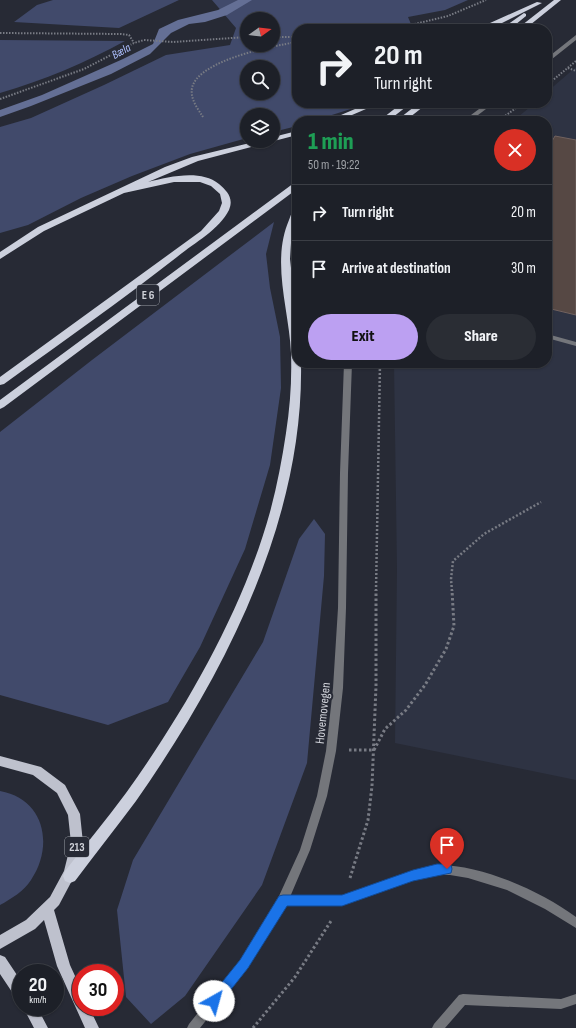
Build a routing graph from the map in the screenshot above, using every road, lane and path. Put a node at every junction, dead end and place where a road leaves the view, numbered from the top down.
1 (486, 0) edge
2 (558, 0) edge
3 (541, 2) edge
4 (415, 24) edge
5 (492, 24) edge
6 (512, 24) edge
7 (527, 24) edge
8 (0, 33) edge
9 (280, 36) edge
10 (292, 37) edge
11 (576, 37) edge
12 (240, 38) edge
13 (134, 42) junction
14 (292, 43) edge
15 (552, 57) edge
16 (576, 61) edge
17 (567, 68) junction
18 (576, 72) edge
19 (552, 81) edge
20 (0, 98) edge
21 (364, 108) edge
22 (400, 108) edge
23 (417, 108) edge
24 (484, 108) edge
25 (517, 108) edge
26 (344, 116) edge
27 (390, 116) edge
28 (407, 116) edge
29 (473, 116) edge
30 (505, 116) edge
31 (203, 117) dead end
32 (292, 134) edge
33 (280, 138) edge
34 (240, 148) edge
35 (292, 189) edge
36 (122, 191) junction
37 (292, 222) edge
38 (0, 256) edge
39 (292, 319) edge
40 (552, 337) edge
41 (576, 344) edge
42 (296, 368) edge
43 (348, 368) edge
44 (0, 382) edge
45 (0, 405) edge
46 (541, 502) dead end
47 (331, 751) junction
48 (0, 761) edge
49 (70, 876) junction
50 (283, 900) junction
51 (48, 910) junction
52 (576, 923) edge
53 (0, 942) edge
54 (0, 962) edge
55 (12, 980) edge
56 (72, 984) edge
57 (576, 998) edge
58 (35, 1016) edge
59 (87, 1016) edge
60 (41, 1028) edge
61 (92, 1028) edge
62 (193, 1028) edge
63 (438, 1028) edge

1 - 4 path
2 - 7 highway
3 - 5 highway
3 - 6 highway
8 - 13 path
9 - 10 path
11 - 15 street
12 - 13 path
13 - 20 path
14 - 31 path
16 - 17 path
17 - 18 path
17 - 19 path
21 - 26 highway
22 - 27 highway
23 - 28 highway
24 - 29 street
25 - 30 path
32 - 33 highway
34 - 36 highway
35 - 45 highway, E 6
36 - 38 highway
36 - 44 highway
37 - 39 highway
40 - 41 street
42 - 49 highway
43 - 47 street, Hovemovegen
46 - 47 path
47 - 50 street, Hovemovegen
48 - 49 main road, 213
49 - 51 main road, 213
50 - 52 street
50 - 62 street, Hovemovegen
51 - 53 main road, 213
51 - 56 main road
54 - 55 main road
57 - 63 street
58 - 60 main road
59 - 61 main road

